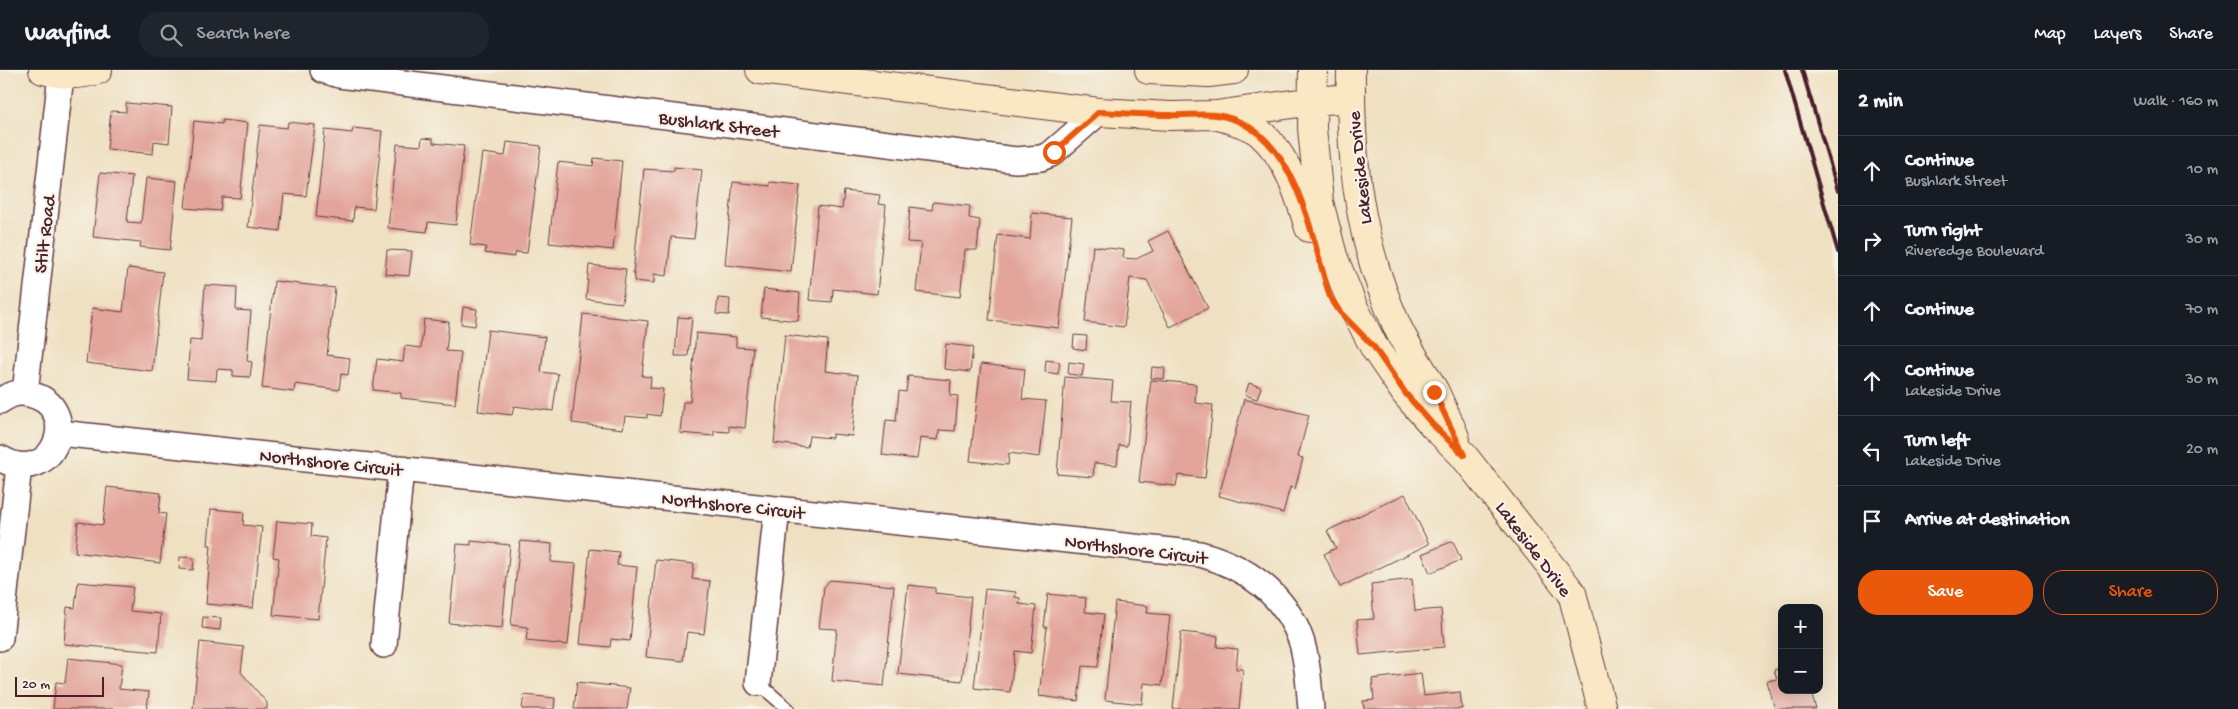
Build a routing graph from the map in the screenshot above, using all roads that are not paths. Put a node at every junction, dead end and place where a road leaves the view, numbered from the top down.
1 (98, 70) edge
2 (323, 70) edge
3 (760, 70) edge
4 (1149, 70) edge
5 (1234, 70) edge
6 (1313, 70) edge
7 (1352, 70) edge
8 (52, 72) edge
9 (863, 77) edge
10 (1351, 98) junction
11 (1313, 101) junction
12 (1099, 112) junction
13 (1216, 115) junction
14 (1374, 347) junction
15 (25, 393) junction
16 (0, 401) edge
17 (59, 433) junction
18 (1464, 455) junction
19 (9, 462) edge
20 (401, 468) junction
21 (777, 509) junction
22 (0, 638) edge
23 (384, 645) dead end
24 (758, 683) joint
25 (788, 709) edge
26 (1311, 709) edge
27 (1602, 709) edge

1 - 8 street
2 - 12 street, Bushlark Street
3 - 9 street
4 - 5 street
6 - 11 street, Lakeside Drive
7 - 10 street, Lakeside Drive
8 - 15 street, Stilt Road
9 - 12 street
10 - 11 street
10 - 18 street, Lakeside Drive
11 - 13 street
11 - 14 street, Lakeside Drive
12 - 13 street
13 - 14 street
14 - 18 street, Lakeside Drive
15 - 16 street
15 - 17 street
17 - 19 street
17 - 20 street, Northshore Circuit
18 - 27 street, Lakeside Drive
19 - 22 street
20 - 21 street, Northshore Circuit
20 - 23 street
21 - 24 street
21 - 26 street, Northshore Circuit
24 - 25 lane

